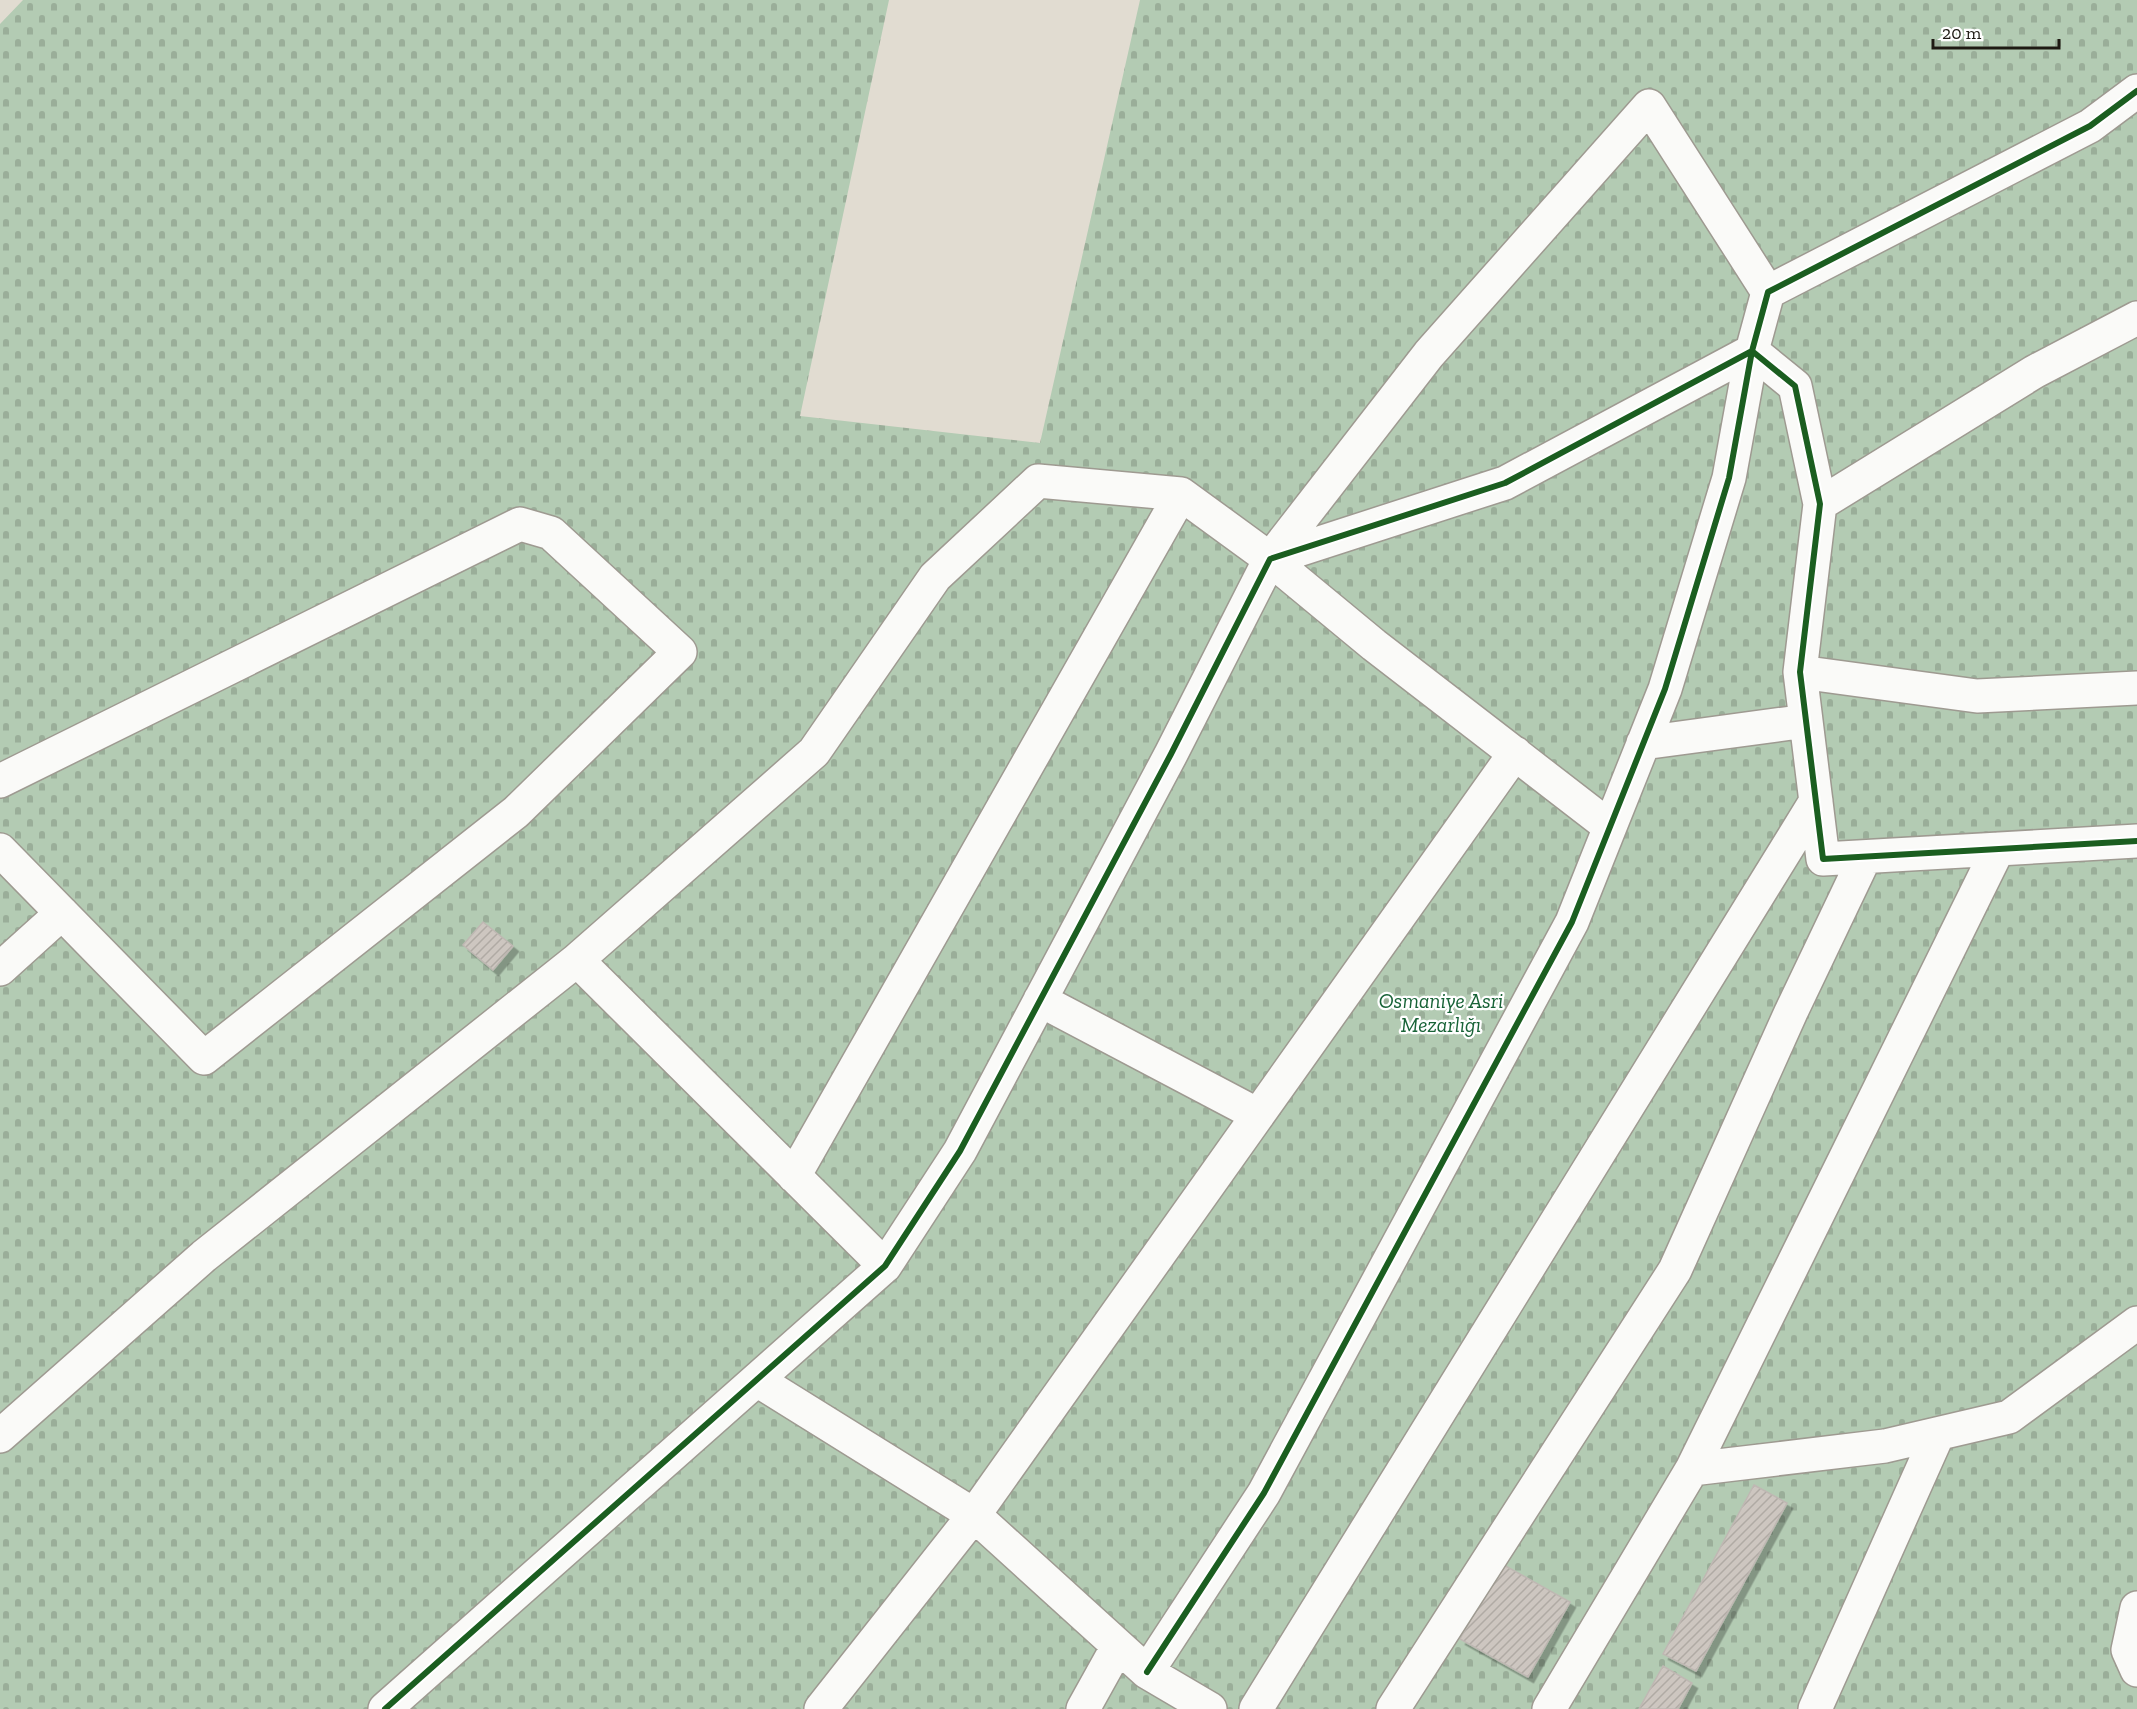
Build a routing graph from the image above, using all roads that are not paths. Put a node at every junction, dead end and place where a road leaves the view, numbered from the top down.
1 (2137, 91) edge
2 (1768, 292) junction
3 (2137, 318) edge
4 (1752, 351) junction
5 (1181, 494) junction
6 (1820, 504) junction
7 (1270, 559) junction
8 (1800, 672) junction
9 (2137, 688) edge
10 (1806, 722) junction
11 (1643, 743) junction
12 (1515, 753) junction
13 (0, 781) edge
14 (1816, 801) junction
15 (1610, 827) junction
16 (2137, 841) edge
17 (1998, 849) junction
18 (0, 850) edge
19 (1865, 857) junction
20 (62, 913) junction
21 (578, 960) junction
22 (0, 969) edge
23 (1040, 1000) junction
24 (1258, 1115) junction
25 (794, 1176) junction
26 (885, 1266) junction
27 (2137, 1323) edge
28 (757, 1380) junction
29 (1938, 1434) junction
30 (0, 1436) edge
31 (1692, 1469) junction
32 (974, 1515) junction
33 (2137, 1608) edge
34 (1118, 1646) junction
35 (2137, 1670) edge
36 (1147, 1672) junction
37 (385, 1709) edge
38 (821, 1709) edge
39 (1083, 1709) edge
40 (1210, 1709) edge
41 (1256, 1709) edge
42 (1393, 1709) edge
43 (1549, 1709) edge
44 (1815, 1709) edge

1 - 2 street
2 - 4 street
2 - 7 street
3 - 6 street
4 - 6 street
4 - 7 street
4 - 11 street
5 - 7 street
5 - 21 street
5 - 25 street
6 - 8 street
7 - 12 street
7 - 23 street
8 - 9 street
8 - 10 street
10 - 11 street
10 - 14 street
11 - 15 street
12 - 15 street
12 - 24 street
13 - 20 street
14 - 19 street
14 - 41 street
15 - 36 street
16 - 17 street
17 - 19 street
17 - 31 street
18 - 20 street
19 - 42 street
20 - 22 street
21 - 25 street
21 - 30 street
23 - 24 street
23 - 26 street
24 - 32 street
25 - 26 street
26 - 28 street
27 - 29 street
28 - 32 street
28 - 37 street
29 - 31 street
29 - 44 street
31 - 43 street
32 - 34 street
32 - 38 street
33 - 35 street
34 - 36 street
34 - 39 street
36 - 40 street

